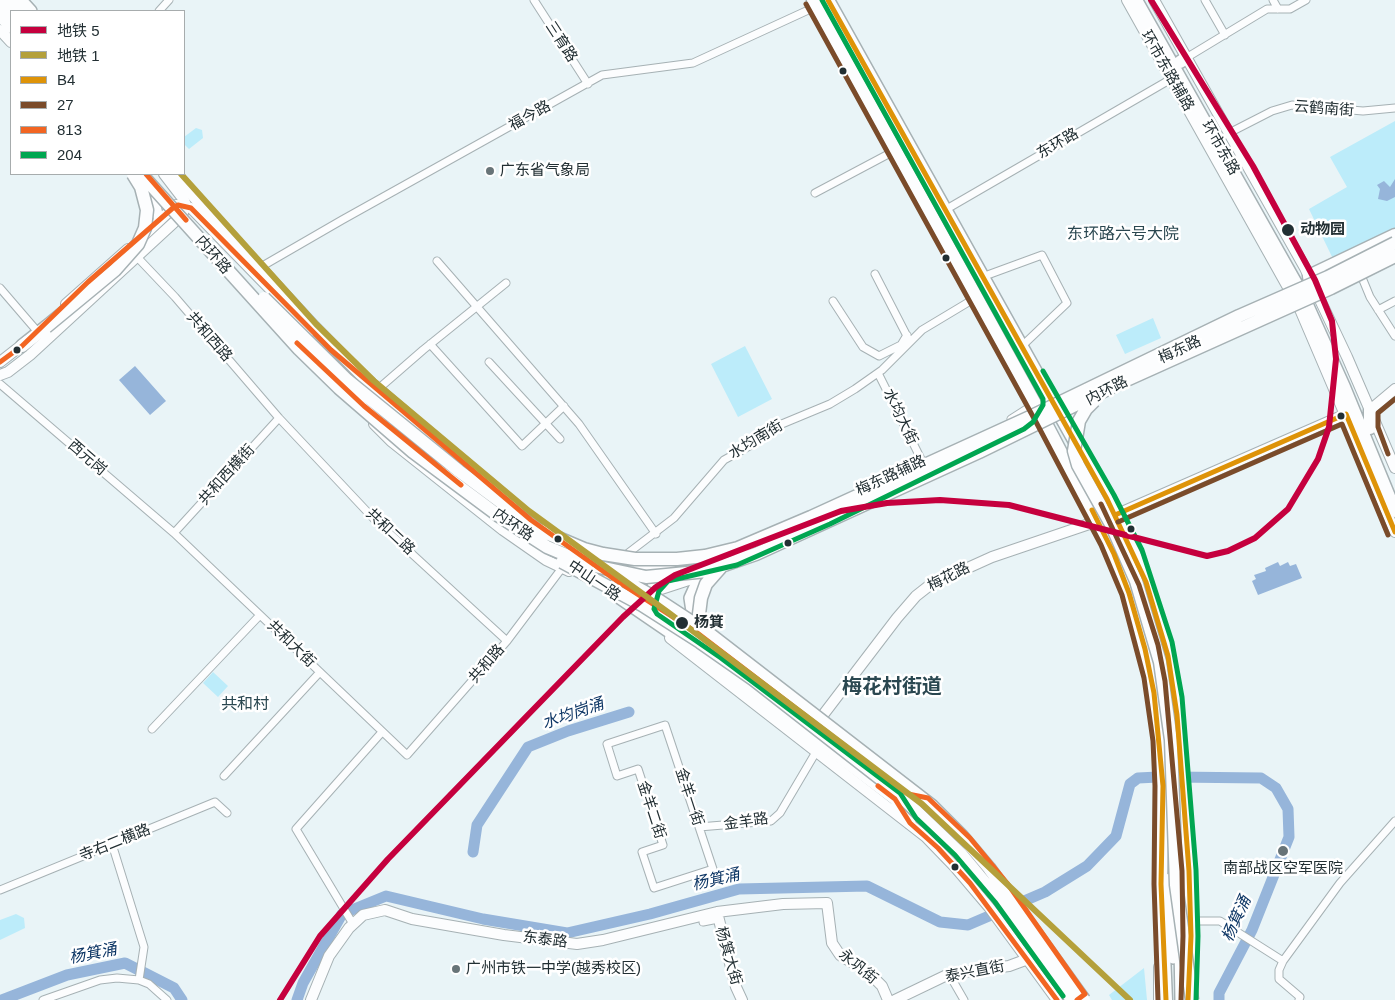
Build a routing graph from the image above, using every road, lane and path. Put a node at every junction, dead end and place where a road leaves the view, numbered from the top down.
1 (11, 0) edge
2 (21, 0) edge
3 (169, 0) edge
4 (534, 0) edge
5 (1127, 0) edge
6 (1136, 0) edge
7 (1145, 0) edge
8 (1154, 0) edge
9 (1205, 0) edge
10 (1273, 0) edge
11 (1306, 0) edge
12 (0, 2) edge
13 (819, 2) edge
14 (1278, 9) junction
15 (20, 10) edge
16 (30, 10) edge
17 (159, 10) edge
18 (0, 11) edge
19 (10, 14) edge
20 (0, 15) edge
21 (10, 23) edge
22 (10, 26) edge
23 (0, 30) edge
24 (1225, 35) junction
25 (10, 41) edge
26 (1183, 60) junction
27 (1171, 78) junction
28 (588, 84) junction
29 (1395, 108) edge
30 (1229, 133) junction
31 (896, 150) junction
32 (133, 175) edge
33 (133, 175) edge
34 (143, 175) edge
35 (147, 175) edge
36 (153, 175) edge
37 (165, 175) edge
38 (174, 175) edge
39 (814, 192) dead end
40 (945, 210) junction
41 (182, 212) junction
42 (159, 220) junction
43 (165, 230) junction
44 (1395, 235) edge
45 (202, 238) junction
46 (1395, 243) edge
47 (1395, 256) edge
48 (138, 258) junction
49 (437, 261) dead end
50 (260, 268) junction
51 (875, 274) dead end
52 (1309, 276) junction
53 (982, 277) junction
54 (1363, 280) dead end
55 (506, 283) dead end
56 (0, 288) edge
57 (977, 296) junction
58 (1299, 297) junction
59 (834, 301) dead end
60 (1395, 302) edge
61 (478, 306) junction
62 (1378, 310) junction
63 (1226, 316) joint
64 (42, 329) junction
65 (907, 335) junction
66 (1395, 336) edge
67 (911, 343) junction
68 (1209, 343) junction
69 (430, 344) junction
70 (22, 346) joint
71 (1021, 347) junction
72 (0, 362) edge
73 (490, 362) dead end
74 (878, 373) junction
75 (0, 375) edge
76 (362, 376) junction
77 (0, 384) edge
78 (1395, 389) edge
79 (377, 390) junction
80 (1036, 403) junction
81 (364, 406) junction
82 (564, 406) junction
83 (1370, 410) junction
84 (1056, 412) junction
85 (1346, 414) junction
86 (279, 418) junction
87 (1045, 421) junction
88 (546, 423) junction
89 (1370, 428) junction
90 (994, 434) junction
91 (560, 439) dead end
92 (922, 461) junction
93 (1395, 468) edge
94 (447, 478) junction
95 (1395, 491) edge
96 (474, 496) junction
97 (857, 497) junction
98 (1395, 511) edge
99 (1115, 515) junction
100 (817, 520) junction
101 (491, 521) junction
102 (1098, 522) junction
103 (537, 528) junction
104 (1395, 532) edge
105 (174, 533) junction
106 (656, 534) junction
107 (569, 549) junction
108 (548, 550) junction
109 (619, 560) junction
110 (562, 568) junction
111 (689, 568) junction
112 (600, 570) dead end
113 (583, 574) junction
114 (706, 574) junction
115 (617, 581) dead end
116 (648, 596) junction
117 (690, 603) junction
118 (260, 615) junction
119 (651, 619) junction
120 (706, 640) junction
121 (507, 641) junction
122 (320, 672) junction
123 (753, 679) junction
124 (780, 713) junction
125 (823, 715) junction
126 (809, 717) junction
127 (152, 729) dead end
128 (827, 731) junction
129 (382, 732) junction
130 (837, 739) junction
131 (607, 744) joint
132 (816, 752) junction
133 (834, 754) junction
134 (407, 755) joint
135 (1180, 775) junction
136 (224, 776) dead end
137 (1163, 786) junction
138 (908, 794) junction
139 (928, 798) junction
140 (896, 799) junction
141 (227, 813) dead end
142 (1395, 821) edge
143 (910, 823) junction
144 (699, 827) junction
145 (112, 844) junction
146 (654, 888) joint
147 (0, 890) edge
148 (827, 903) joint
149 (1162, 908) junction
150 (1007, 909) junction
151 (717, 916) junction
152 (350, 920) junction
153 (1191, 921) junction
154 (703, 922) dead end
155 (1191, 936) junction
156 (1028, 959) junction
157 (1283, 961) junction
158 (949, 974) junction
159 (139, 980) junction
160 (1177, 985) junction
161 (1074, 999) edge
162 (43, 1000) edge
163 (167, 1000) edge
164 (311, 1000) edge
165 (742, 1000) edge
166 (888, 1000) edge
167 (896, 1000) edge
168 (964, 1000) edge
169 (1159, 1000) edge
170 (1166, 1000) edge
171 (1174, 1000) edge
172 (1181, 1000) edge
173 (1190, 1000) edge
174 (1196, 1000) edge
175 (1299, 1000) edge

1 - 15 highway
2 - 16 main road
3 - 17 street
4 - 28 street, 三育路
5 - 27 street, 环市东路辅路
6 - 58 highway, 环市东路
7 - 26 highway, 环市东路
8 - 26 street, 环市东路辅路
9 - 24 street
10 - 14 street
11 - 14 street
12 - 19 highway
13 - 28 street, 福今路
13 - 31 highway
13 - 40 highway
14 - 24 street
18 - 21 main road
20 - 22 highway
23 - 25 street
24 - 26 street
26 - 30 street, 环市东路辅路
26 - 58 highway, 环市东路
27 - 40 street, 东环路
27 - 58 street, 环市东路辅路
28 - 50 street, 福今路
29 - 30 street, 云鹤南街
30 - 52 street, 环市东路辅路
31 - 39 street
31 - 57 highway
32 - 42 street
33 - 64 highway, bridge
34 - 94 highway, 内环路, bridge
35 - 41 main road, 中山一路
36 - 103 highway, 内环路, bridge
37 - 41 street
38 - 50 main road, 中山一路
40 - 53 highway
41 - 42 street
41 - 43 street
41 - 45 main road, 中山一路
41 - 76 street
42 - 64 street
43 - 45 street
43 - 48 street
44 - 52 highway
45 - 81 main road, 中山一路
46 - 90 highway, 内环路, bridge
47 - 68 highway, 内环路, bridge
48 - 75 street
48 - 86 street, 共和西路
49 - 61 street
50 - 76 main road, 中山一路
51 - 65 street
52 - 58 highway
52 - 83 street, 环市东路辅路
53 - 71 highway
53 - 71 street
54 - 62 street
55 - 61 street
56 - 64 street
57 - 67 street, 水均南街
57 - 80 highway
58 - 63 street
58 - 84 street, 梅东路
58 - 85 street, 环市东路辅路
58 - 89 highway
58 - 98 highway
59 - 65 street
60 - 62 street
61 - 69 street
61 - 82 street
62 - 66 street
63 - 90 highway, bridge
64 - 70 highway
65 - 67 street
67 - 74 street, 水均南街
68 - 94 highway, 内环路, bridge
68 - 173 highway, bridge
69 - 79 street
69 - 88 street
70 - 72 street
71 - 84 highway
73 - 88 street
74 - 92 street, 水均大街
74 - 106 street, 水均南街
76 - 79 main road, 中山一路
77 - 105 street, 西元岗
78 - 83 street
79 - 107 main road, 中山一路
80 - 87 highway
80 - 92 street, 梅东路辅路
80 - 97 street
81 - 96 main road, 中山一路
81 - 101 street
82 - 88 street
82 - 106 street
83 - 89 highway
83 - 93 street, 环市东路辅路
84 - 99 highway
85 - 99 street
85 - 104 street, 环市东路辅路
86 - 105 street, 共和西横街
86 - 121 street, 共和二路
87 - 100 street
87 - 102 highway
88 - 91 street
89 - 95 highway
90 - 100 highway, 内环路, bridge
92 - 97 street, 梅东路辅路
94 - 123 highway, bridge
96 - 101 street
96 - 108 main road, 中山一路
97 - 111 street
99 - 135 highway
100 - 103 highway, 内环路, bridge
100 - 114 street
100 - 123 highway, bridge
101 - 110 street
102 - 125 street, 梅花路
102 - 137 highway
103 - 161 highway, bridge
105 - 118 street, 共和大街
106 - 109 street, 水均南街
107 - 109 main road
107 - 112 main road, 中山一路
108 - 113 main road, 中山一路
108 - 116 street
109 - 111 main road
110 - 113 street
110 - 121 street, 共和路
111 - 116 street
113 - 119 main road, 中山一路
114 - 116 street
114 - 117 main road
115 - 116 main road, 中山一路
116 - 119 street
116 - 120 main road, 中山一路
117 - 120 main road
117 - 125 street
118 - 122 street, 共和大街
118 - 127 street
119 - 124 main road, 中山一路
119 - 132 street
120 - 126 main road, 中山一路
121 - 134 street, 共和路
122 - 129 street, 共和大街
122 - 136 street
123 - 161 highway, bridge
124 - 126 street
124 - 133 main road, 中山一路
125 - 126 street
125 - 128 street
125 - 130 main road
125 - 139 street
126 - 128 main road, 中山一路
128 - 130 main road, 中山一路
128 - 133 street
129 - 134 street, 共和大街
129 - 152 street
130 - 138 main road, 中山一路
131 - 144 street, 金羊一街
131 - 146 street, 金羊二街
132 - 143 street
132 - 144 street, 金羊路
133 - 140 main road, 中山一路
135 - 153 highway
135 - 160 main road
137 - 149 highway
137 - 160 main road
138 - 139 main road
138 - 150 main road, 中山一路
139 - 150 street
140 - 143 main road
140 - 150 main road, 中山一路
141 - 145 street, 寺右二横路
142 - 157 street
143 - 150 street
144 - 146 street, 金羊一街
145 - 147 street, 寺右二横路
145 - 159 street
148 - 151 street, 东泰路
148 - 166 street, 永巩街
149 - 169 street
149 - 170 highway
150 - 156 street
150 - 161 main road, 中山一路
150 - 161 street
151 - 152 street, 东泰路
151 - 154 street
151 - 165 street, 杨箕大街
152 - 164 street, 东泰路
153 - 155 highway
153 - 157 street
155 - 173 highway
155 - 174 street
156 - 158 street, 泰兴直街
156 - 161 street
157 - 175 street
158 - 167 street, 泰兴直街
158 - 168 street
159 - 162 street
159 - 163 street
160 - 171 main road
160 - 172 main road

